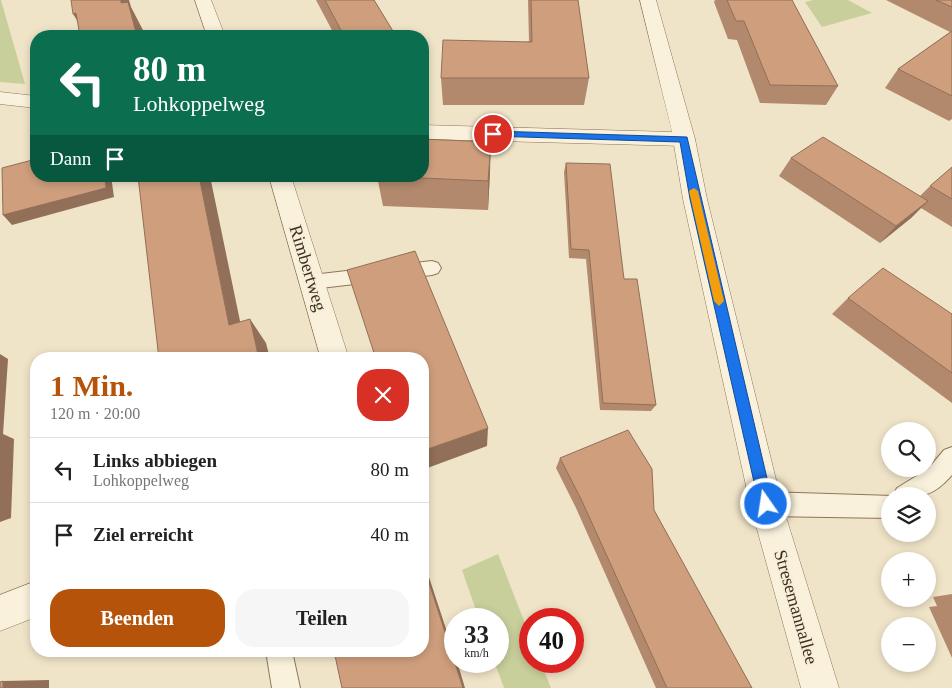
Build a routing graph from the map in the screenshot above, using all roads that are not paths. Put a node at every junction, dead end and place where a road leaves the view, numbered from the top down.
1 (203, 0) edge
2 (648, 0) edge
3 (214, 30) edge
4 (0, 98) edge
5 (30, 101) edge
6 (429, 132) edge
7 (684, 139) junction
8 (282, 182) edge
9 (432, 268) dead end
10 (312, 282) junction
11 (333, 352) edge
12 (952, 458) edge
13 (919, 487) edge
14 (766, 504) junction
15 (881, 506) edge
16 (30, 601) edge
17 (0, 613) edge
18 (280, 657) edge
19 (286, 688) edge
20 (820, 688) edge

1 - 3 street
2 - 7 street, Stresemannallee
4 - 5 street
6 - 7 street
7 - 14 street, Stresemannallee
8 - 10 street, Rimbertweg
9 - 10 lane
10 - 11 street, Rimbertweg
12 - 13 lane
14 - 15 lane
14 - 20 street, Stresemannallee
16 - 17 street
18 - 19 lane

